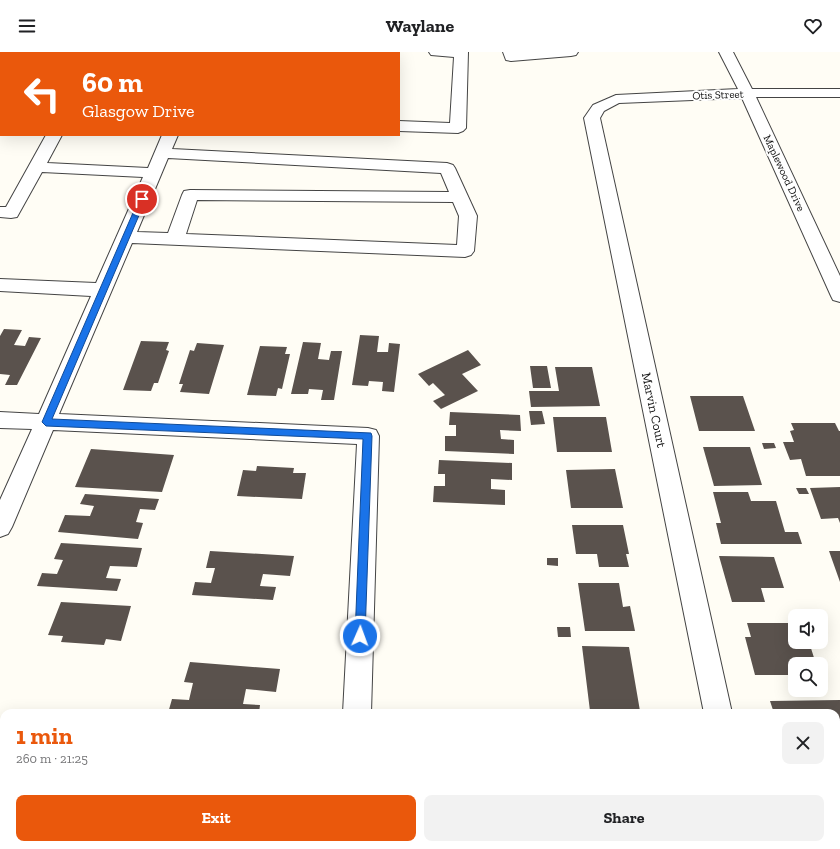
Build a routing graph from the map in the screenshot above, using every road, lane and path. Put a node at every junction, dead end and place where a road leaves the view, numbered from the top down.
1 (436, 52) edge
2 (461, 52) edge
3 (510, 52) edge
4 (571, 52) edge
5 (726, 52) edge
6 (747, 93) junction
7 (840, 93) edge
8 (598, 108) joint
9 (400, 126) edge
10 (53, 136) edge
11 (170, 136) edge
12 (162, 153) junction
13 (36, 167) junction
14 (154, 173) junction
15 (458, 198) junction
16 (0, 212) edge
17 (126, 237) junction
18 (175, 239) junction
19 (0, 285) edge
20 (104, 290) junction
21 (840, 296) edge
22 (0, 420) edge
23 (46, 422) junction
24 (0, 527) edge
25 (357, 709) edge
26 (717, 709) edge

1 - 2 street
2 - 9 street
3 - 4 street
5 - 6 street, Maplewood Drive
6 - 7 street, Otis Street
6 - 8 street, Otis Street
6 - 21 street, Maplewood Drive
8 - 26 street, Marvin Court
10 - 13 street
11 - 12 street
12 - 14 street
12 - 15 street
13 - 14 street
13 - 16 street
14 - 17 street
15 - 18 street
15 - 18 street
17 - 18 street
17 - 20 street
19 - 20 street
20 - 23 street
22 - 23 street
23 - 24 street
23 - 25 street

